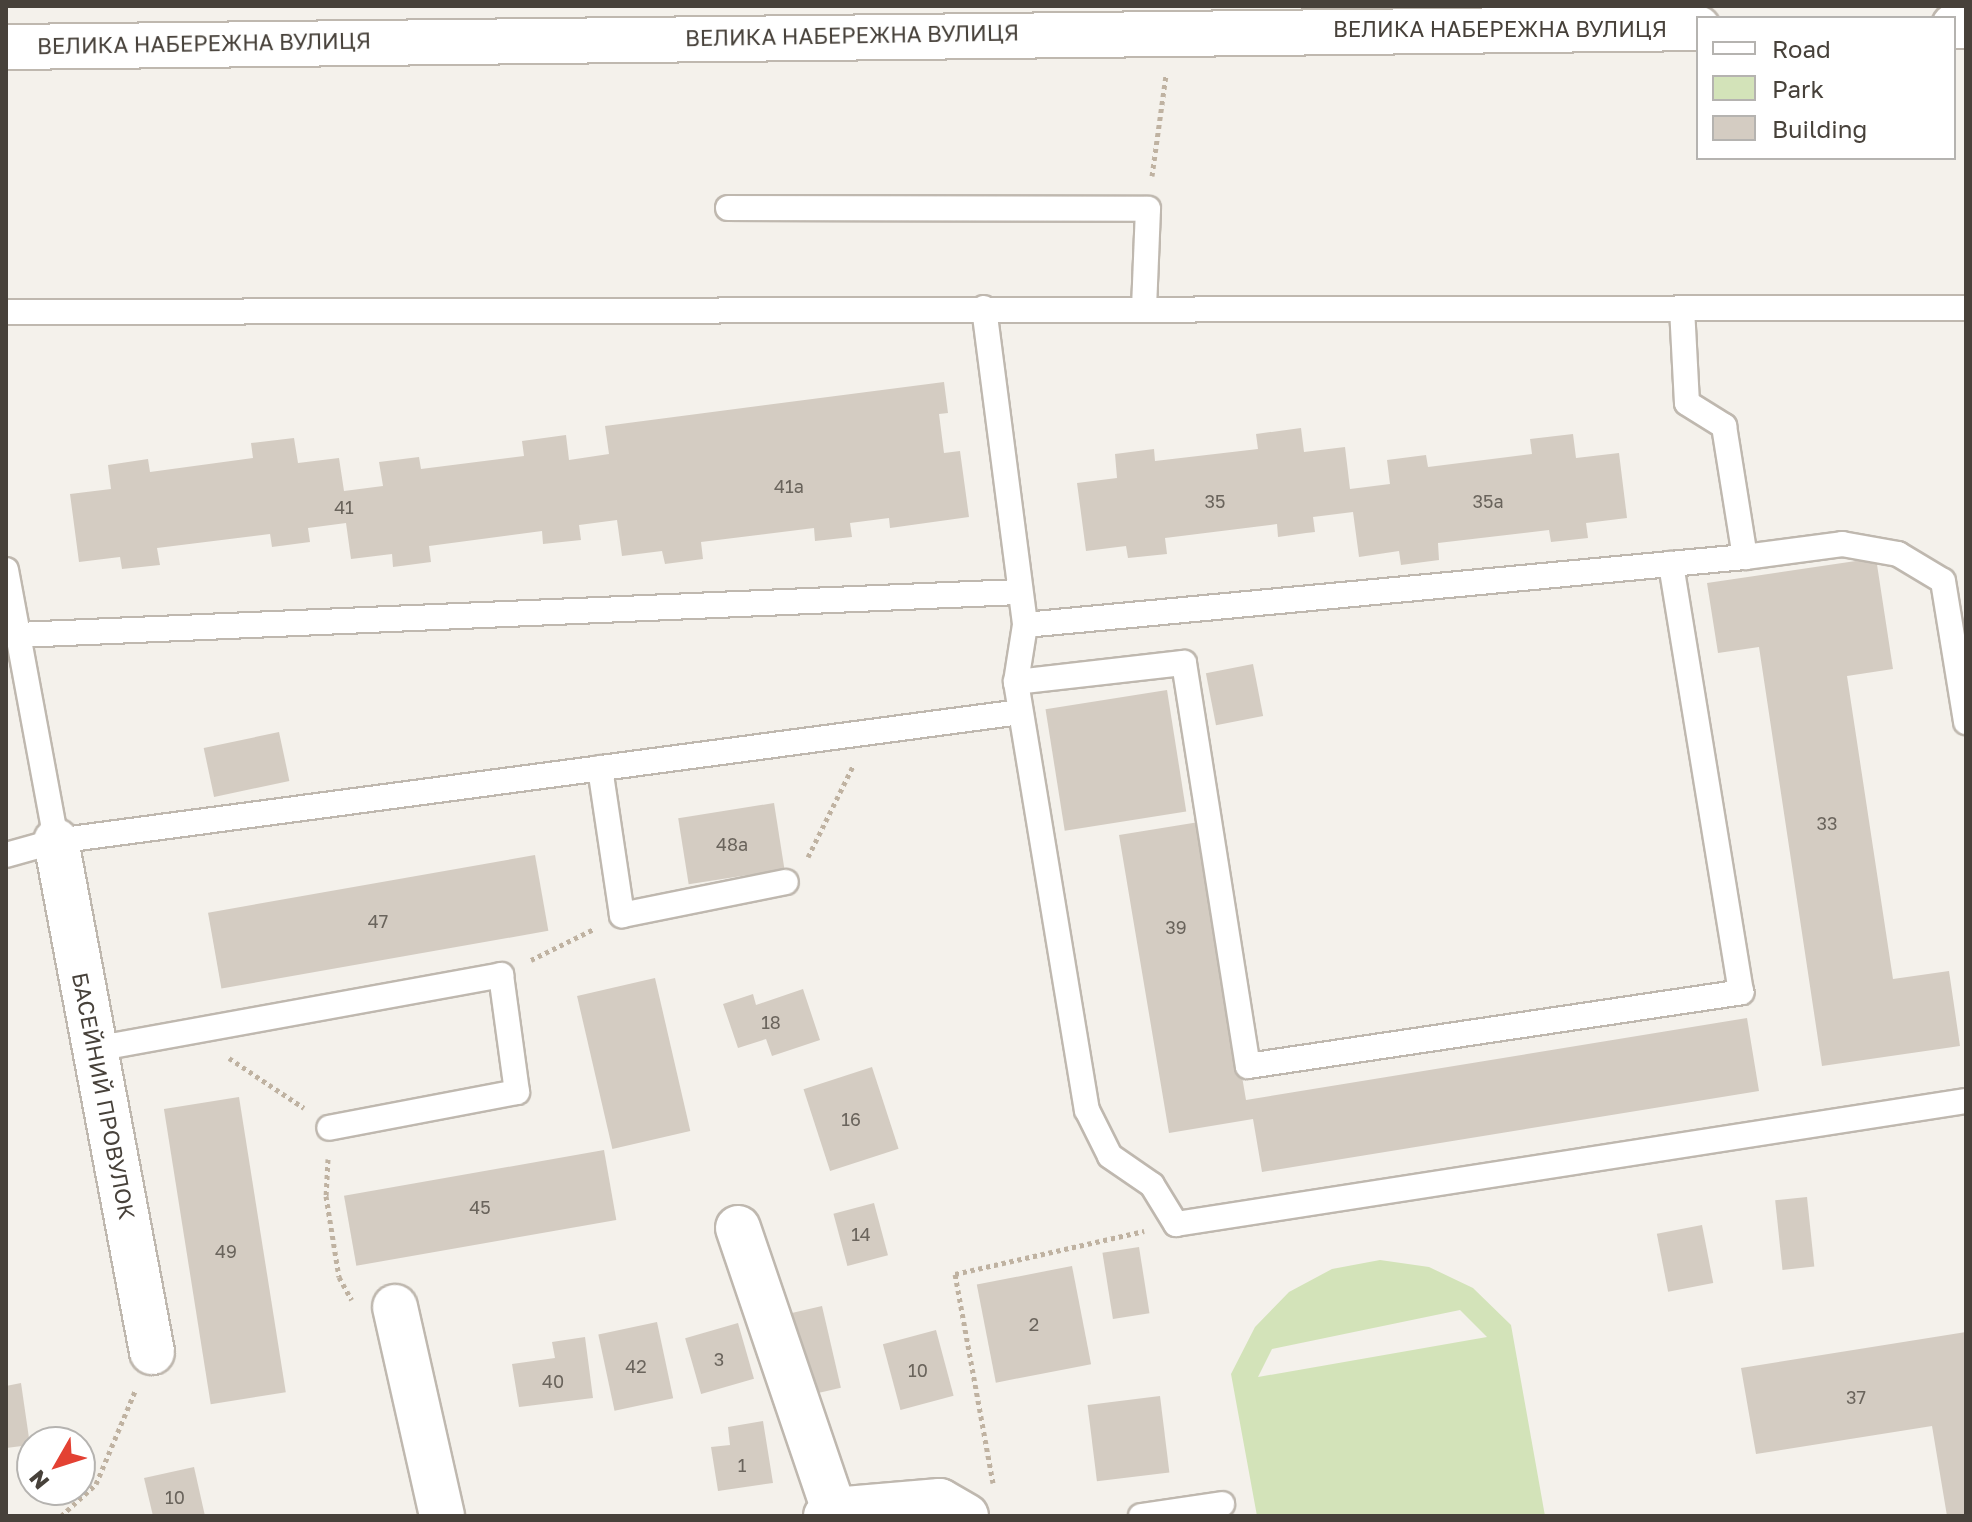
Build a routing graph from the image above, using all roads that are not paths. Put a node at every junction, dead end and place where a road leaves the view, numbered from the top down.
1 (1696, 28) edge
2 (6, 47) edge
3 (728, 208) dead end
4 (1144, 307) junction
5 (984, 308) junction
6 (1682, 308) junction
7 (1966, 308) edge
8 (6, 312) edge
9 (1745, 557) junction
10 (1671, 564) junction
11 (6, 570) edge
12 (1020, 592) junction
13 (1025, 625) junction
14 (18, 635) junction
15 (1016, 682) junction
16 (1020, 712) junction
17 (1966, 722) edge
18 (600, 768) junction
19 (56, 841) junction
20 (6, 855) edge
21 (786, 882) road end
22 (95, 1049) junction
23 (1966, 1101) edge
24 (329, 1128) dead end
25 (738, 1228) dead end
26 (395, 1307) dead end
27 (152, 1352) road end
28 (980, 1501) edge
29 (1222, 1504) dead end
30 (830, 1513) edge
31 (442, 1516) edge
32 (1141, 1516) edge

1 - 2 street, ВЕЛИКА НАБЕРЕЖНА ВУЛИЦЯ
3 - 4 lane
4 - 5 lane
4 - 6 lane
5 - 8 lane
5 - 12 lane
6 - 7 lane
6 - 9 lane
9 - 10 lane
9 - 17 lane
10 - 13 lane
10 - 15 lane
11 - 14 lane
12 - 13 lane
12 - 14 lane
13 - 15 lane
14 - 19 lane
15 - 16 lane
16 - 18 lane
16 - 23 lane
18 - 19 lane
18 - 21 lane
19 - 20 lane
19 - 22 street, БАСЕЙНИЙ ПРОВУЛОК
22 - 24 lane
22 - 27 street, БАСЕЙНИЙ ПРОВУЛОК
25 - 30 street
26 - 31 street
28 - 30 street
29 - 32 lane

